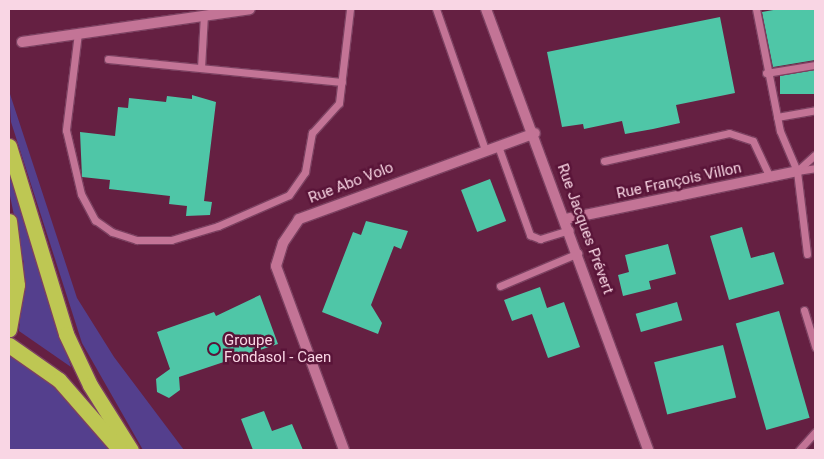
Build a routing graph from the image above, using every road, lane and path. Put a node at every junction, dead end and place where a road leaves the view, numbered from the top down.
1 (250, 9) edge
2 (350, 9) edge
3 (436, 9) edge
4 (486, 9) edge
5 (756, 9) edge
6 (492, 13) edge
7 (204, 15) junction
8 (78, 34) junction
9 (22, 42) dead end
10 (108, 59) dead end
11 (815, 65) edge
12 (201, 68) junction
13 (766, 73) junction
14 (342, 82) junction
15 (815, 110) edge
16 (776, 117) junction
17 (535, 133) junction
18 (9, 146) edge
19 (498, 146) junction
20 (485, 150) junction
21 (815, 155) edge
22 (604, 161) dead end
23 (815, 168) edge
24 (798, 172) junction
25 (770, 177) junction
26 (566, 219) junction
27 (9, 221) edge
28 (570, 230) junction
29 (578, 253) junction
30 (808, 254) dead end
31 (500, 286) dead end
32 (804, 310) dead end
33 (9, 329) edge
34 (9, 345) edge
35 (815, 347) edge
36 (815, 432) edge
37 (120, 450) edge
38 (131, 450) edge
39 (344, 450) edge
40 (648, 450) edge
41 (799, 450) edge

1 - 7 street
2 - 14 lane
3 - 20 lane
4 - 6 street, Rue Jacques Prévert
5 - 13 lane
6 - 17 street, Rue Jacques Prévert
7 - 8 street
7 - 12 lane
8 - 9 street
8 - 14 lane
10 - 12 lane
11 - 13 lane
12 - 14 lane
13 - 16 lane
15 - 16 lane
16 - 24 lane
17 - 19 street, Rue Abo Volo
17 - 26 street, Rue Jacques Prévert
18 - 38 highway
19 - 20 street, Rue Abo Volo
19 - 28 lane
20 - 39 street, Rue Abo Volo
21 - 24 lane
22 - 25 lane
23 - 24 lane
24 - 25 street, Rue François Villon
24 - 30 lane
25 - 26 street, Rue François Villon
26 - 28 street, Rue Jacques Prévert
27 - 33 highway
28 - 29 street, Rue Jacques Prévert
29 - 31 lane
29 - 40 street, Rue Jacques Prévert
32 - 35 lane
34 - 37 highway
36 - 41 lane

